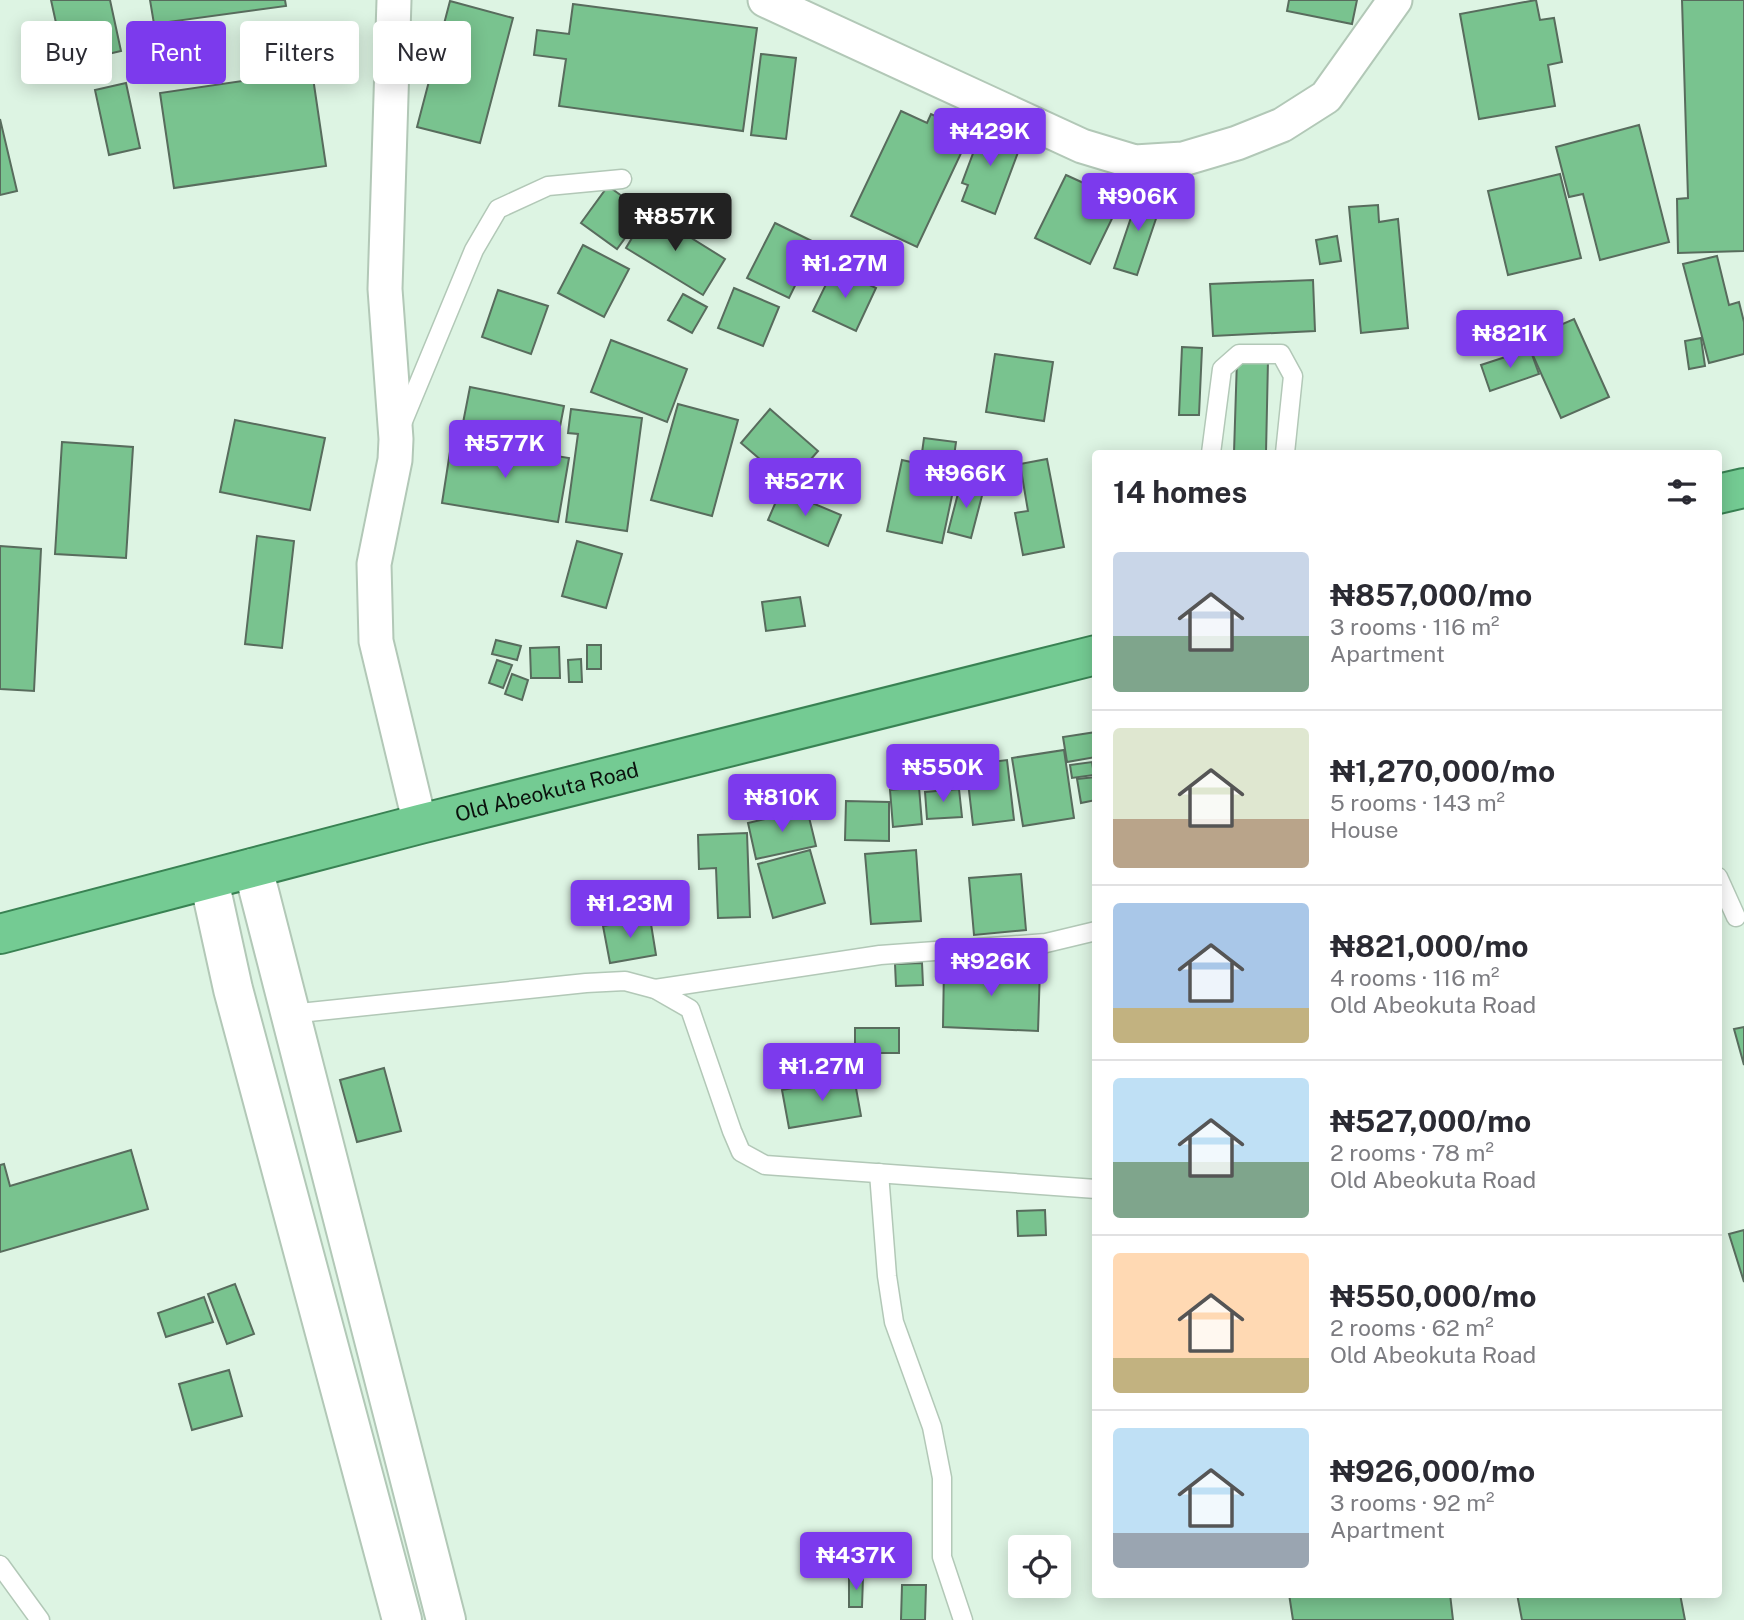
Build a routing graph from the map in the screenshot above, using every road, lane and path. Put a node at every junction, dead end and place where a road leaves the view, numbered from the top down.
1 (394, 0) edge
2 (765, 0) edge
3 (1395, 0) edge
4 (622, 179) dead end
5 (396, 439) junction
6 (1211, 450) edge
7 (1285, 450) edge
8 (1744, 488) edge
9 (1722, 494) edge
10 (1092, 656) edge
11 (420, 824) junction
12 (253, 868) junction
13 (209, 880) junction
14 (1722, 886) edge
15 (1736, 917) dead end
16 (1092, 932) edge
17 (0, 934) edge
18 (655, 989) junction
19 (290, 1014) junction
20 (879, 1173) junction
21 (1092, 1189) edge
22 (0, 1565) edge
23 (40, 1620) edge
24 (402, 1620) edge
25 (446, 1620) edge
26 (963, 1620) edge

1 - 5 street
2 - 3 street
4 - 5 lane
5 - 11 street
6 - 7 lane
8 - 9 highway
10 - 11 highway, Old Abeokuta Road
11 - 12 highway, Old Abeokuta Road
12 - 13 highway, Old Abeokuta Road
12 - 19 street
13 - 17 highway, Old Abeokuta Road
13 - 24 street
14 - 15 lane
16 - 18 lane
18 - 19 lane
18 - 20 lane
19 - 25 street
20 - 21 lane
20 - 26 lane
22 - 23 lane

